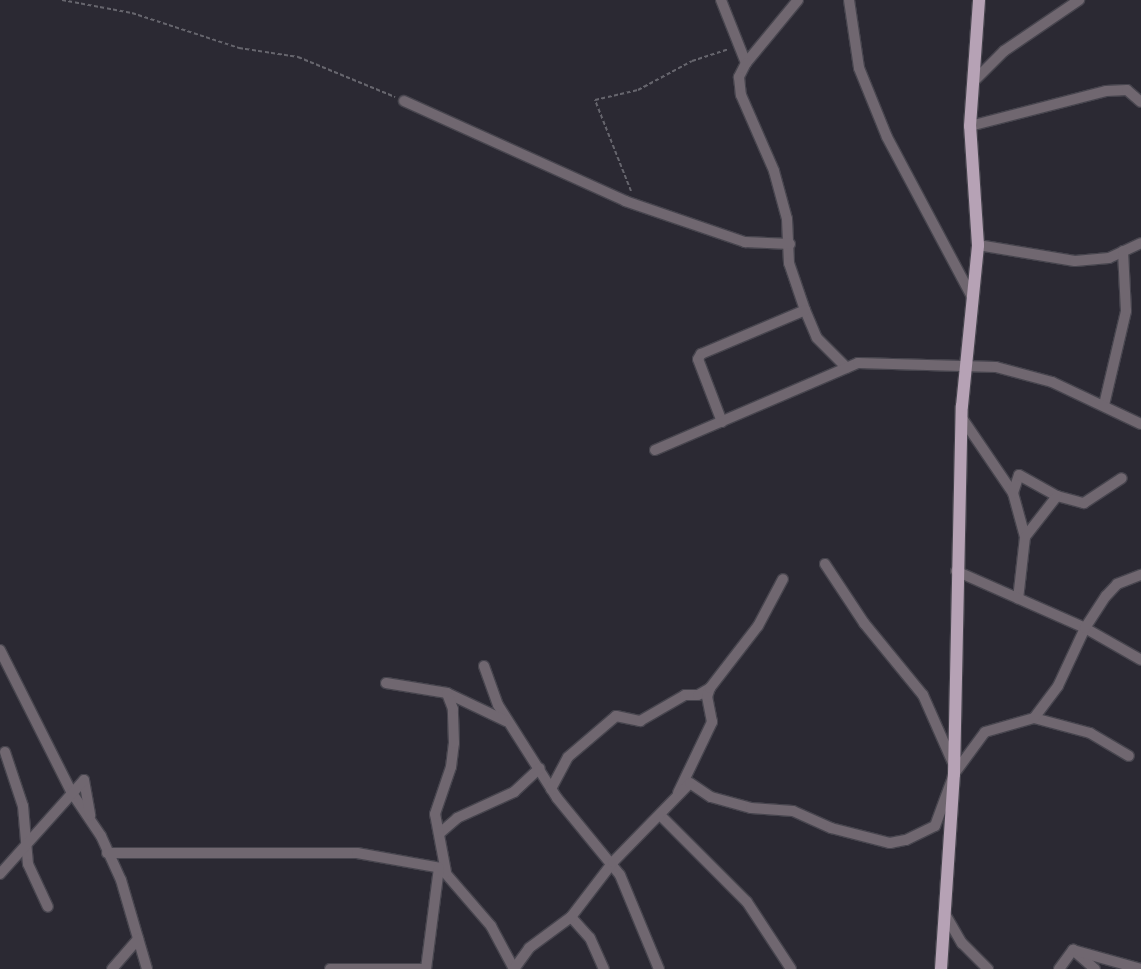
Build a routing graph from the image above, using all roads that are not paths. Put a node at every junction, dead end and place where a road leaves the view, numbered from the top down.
1 (721, 0) edge
2 (798, 0) edge
3 (849, 0) edge
4 (979, 0) edge
5 (1079, 0) edge
6 (746, 63) junction
7 (973, 82) junction
8 (404, 101) road end
9 (1141, 102) edge
10 (970, 126) junction
11 (1141, 243) edge
12 (790, 244) junction
13 (978, 245) junction
14 (1123, 251) junction
15 (973, 299) junction
16 (805, 310) junction
17 (969, 367) junction
18 (847, 368) junction
19 (1104, 405) junction
20 (962, 418) junction
21 (722, 422) junction
22 (1141, 424) edge
23 (655, 450) dead end
24 (1122, 478) dead end
25 (1012, 494) junction
26 (1057, 496) junction
27 (1025, 537) junction
28 (825, 564) dead end
29 (956, 571) junction
30 (1141, 575) edge
31 (783, 579) dead end
32 (1018, 599) junction
33 (1085, 628) junction
34 (0, 650) edge
35 (1141, 660) edge
36 (484, 666) dead end
37 (386, 683) dead end
38 (710, 688) junction
39 (447, 693) junction
40 (1034, 718) junction
41 (509, 722) junction
42 (5, 752) dead end
43 (1129, 756) dead end
44 (540, 768) junction
45 (954, 769) junction
46 (551, 789) junction
47 (73, 795) junction
48 (676, 800) junction
49 (90, 816) junction
50 (662, 816) junction
51 (440, 833) junction
52 (27, 843) junction
53 (108, 853) junction
54 (613, 862) junction
55 (442, 870) junction
56 (0, 874) edge
57 (48, 907) dead end
58 (945, 914) junction
59 (571, 917) junction
60 (138, 939) junction
61 (1073, 950) junction
62 (149, 968) edge
63 (112, 969) edge
64 (330, 969) edge
65 (422, 969) edge
66 (426, 969) edge
67 (514, 969) edge
68 (604, 969) edge
69 (659, 969) edge
70 (791, 969) edge
71 (941, 969) edge
72 (988, 969) edge
73 (1059, 969) edge
74 (1095, 969) edge
75 (1141, 969) edge

1 - 6 street
2 - 6 street
3 - 15 street
4 - 7 main road
5 - 7 street
6 - 12 street
7 - 10 main road
8 - 12 street
9 - 10 street
10 - 13 main road
11 - 14 street
12 - 16 street
13 - 14 street
13 - 15 main road
14 - 19 street
15 - 17 main road
16 - 18 street
16 - 21 street
17 - 18 street
17 - 19 street
17 - 20 main road
18 - 21 street
19 - 22 street
20 - 25 street
20 - 29 main road
21 - 23 street
24 - 26 street
25 - 26 street
25 - 27 street
26 - 27 street
27 - 32 street
28 - 45 street
29 - 32 street
29 - 45 main road
30 - 33 street
31 - 38 street
32 - 33 street
33 - 35 street
33 - 40 street
34 - 47 street
36 - 41 street
37 - 39 street
38 - 46 street
38 - 48 street
39 - 41 street
39 - 51 street
40 - 43 street
40 - 45 street
41 - 44 street
42 - 52 street
44 - 46 street
44 - 51 street
45 - 48 street
45 - 58 main road
46 - 54 street
47 - 49 street
47 - 49 street
47 - 52 street
48 - 50 street
49 - 53 street
50 - 54 street
50 - 70 street
51 - 55 street
52 - 56 street
52 - 57 street
53 - 55 street
53 - 60 street
54 - 59 street
54 - 69 street
55 - 66 street
55 - 67 street
58 - 71 main road
58 - 72 street
59 - 67 street
59 - 68 street
60 - 62 street
60 - 63 street
61 - 73 street
61 - 74 street
61 - 75 street
64 - 65 street

